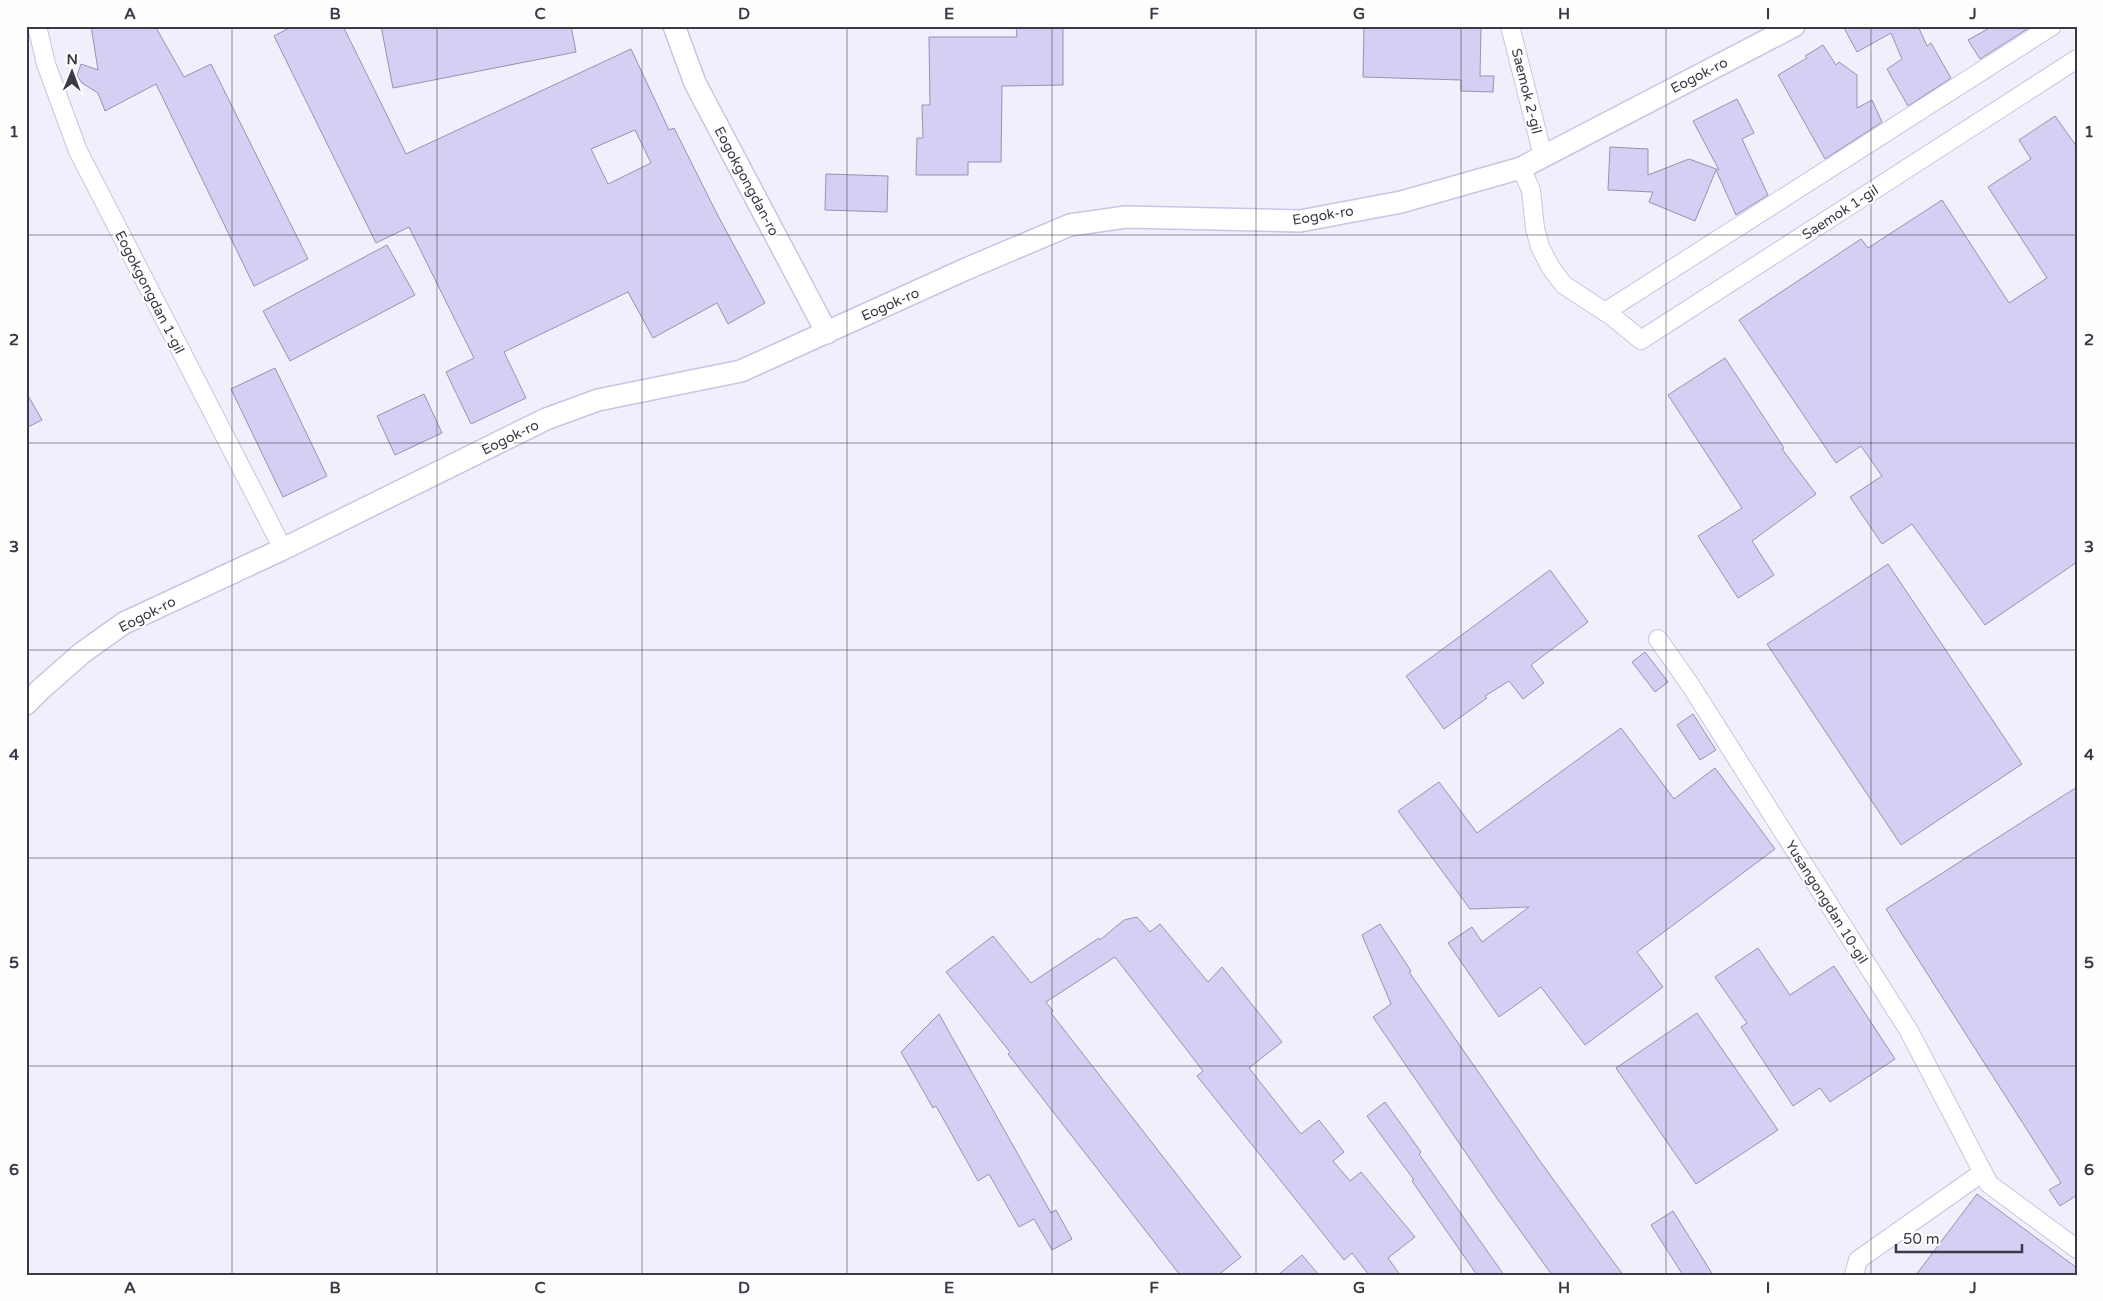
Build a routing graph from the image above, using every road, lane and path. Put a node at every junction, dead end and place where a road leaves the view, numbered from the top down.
1 (37, 26) edge
2 (674, 26) edge
3 (1510, 26) edge
4 (1794, 26) edge
5 (2052, 26) edge
6 (2077, 58) edge
7 (1543, 156) junction
8 (1521, 168) junction
9 (1605, 312) junction
10 (827, 332) junction
11 (283, 549) junction
12 (1658, 639) dead end
13 (26, 704) edge
14 (1983, 1172) junction
15 (2077, 1249) edge
16 (1854, 1275) edge

1 - 11 street, Eogokgongdan 1-gil
2 - 10 street, Eogokgongdan-ro
3 - 7 street, Saemok 2-gil
4 - 7 street, Eogok-ro
5 - 9 street
6 - 9 street, Saemok 1-gil
7 - 8 street, Eogok-ro
8 - 9 street, Saemok 1-gil
8 - 10 street, Eogok-ro
10 - 11 street, Eogok-ro
11 - 13 street, Eogok-ro
12 - 14 street, Yusangongdan 10-gil
14 - 15 street, Yusangongdan 10-gil
14 - 16 street

